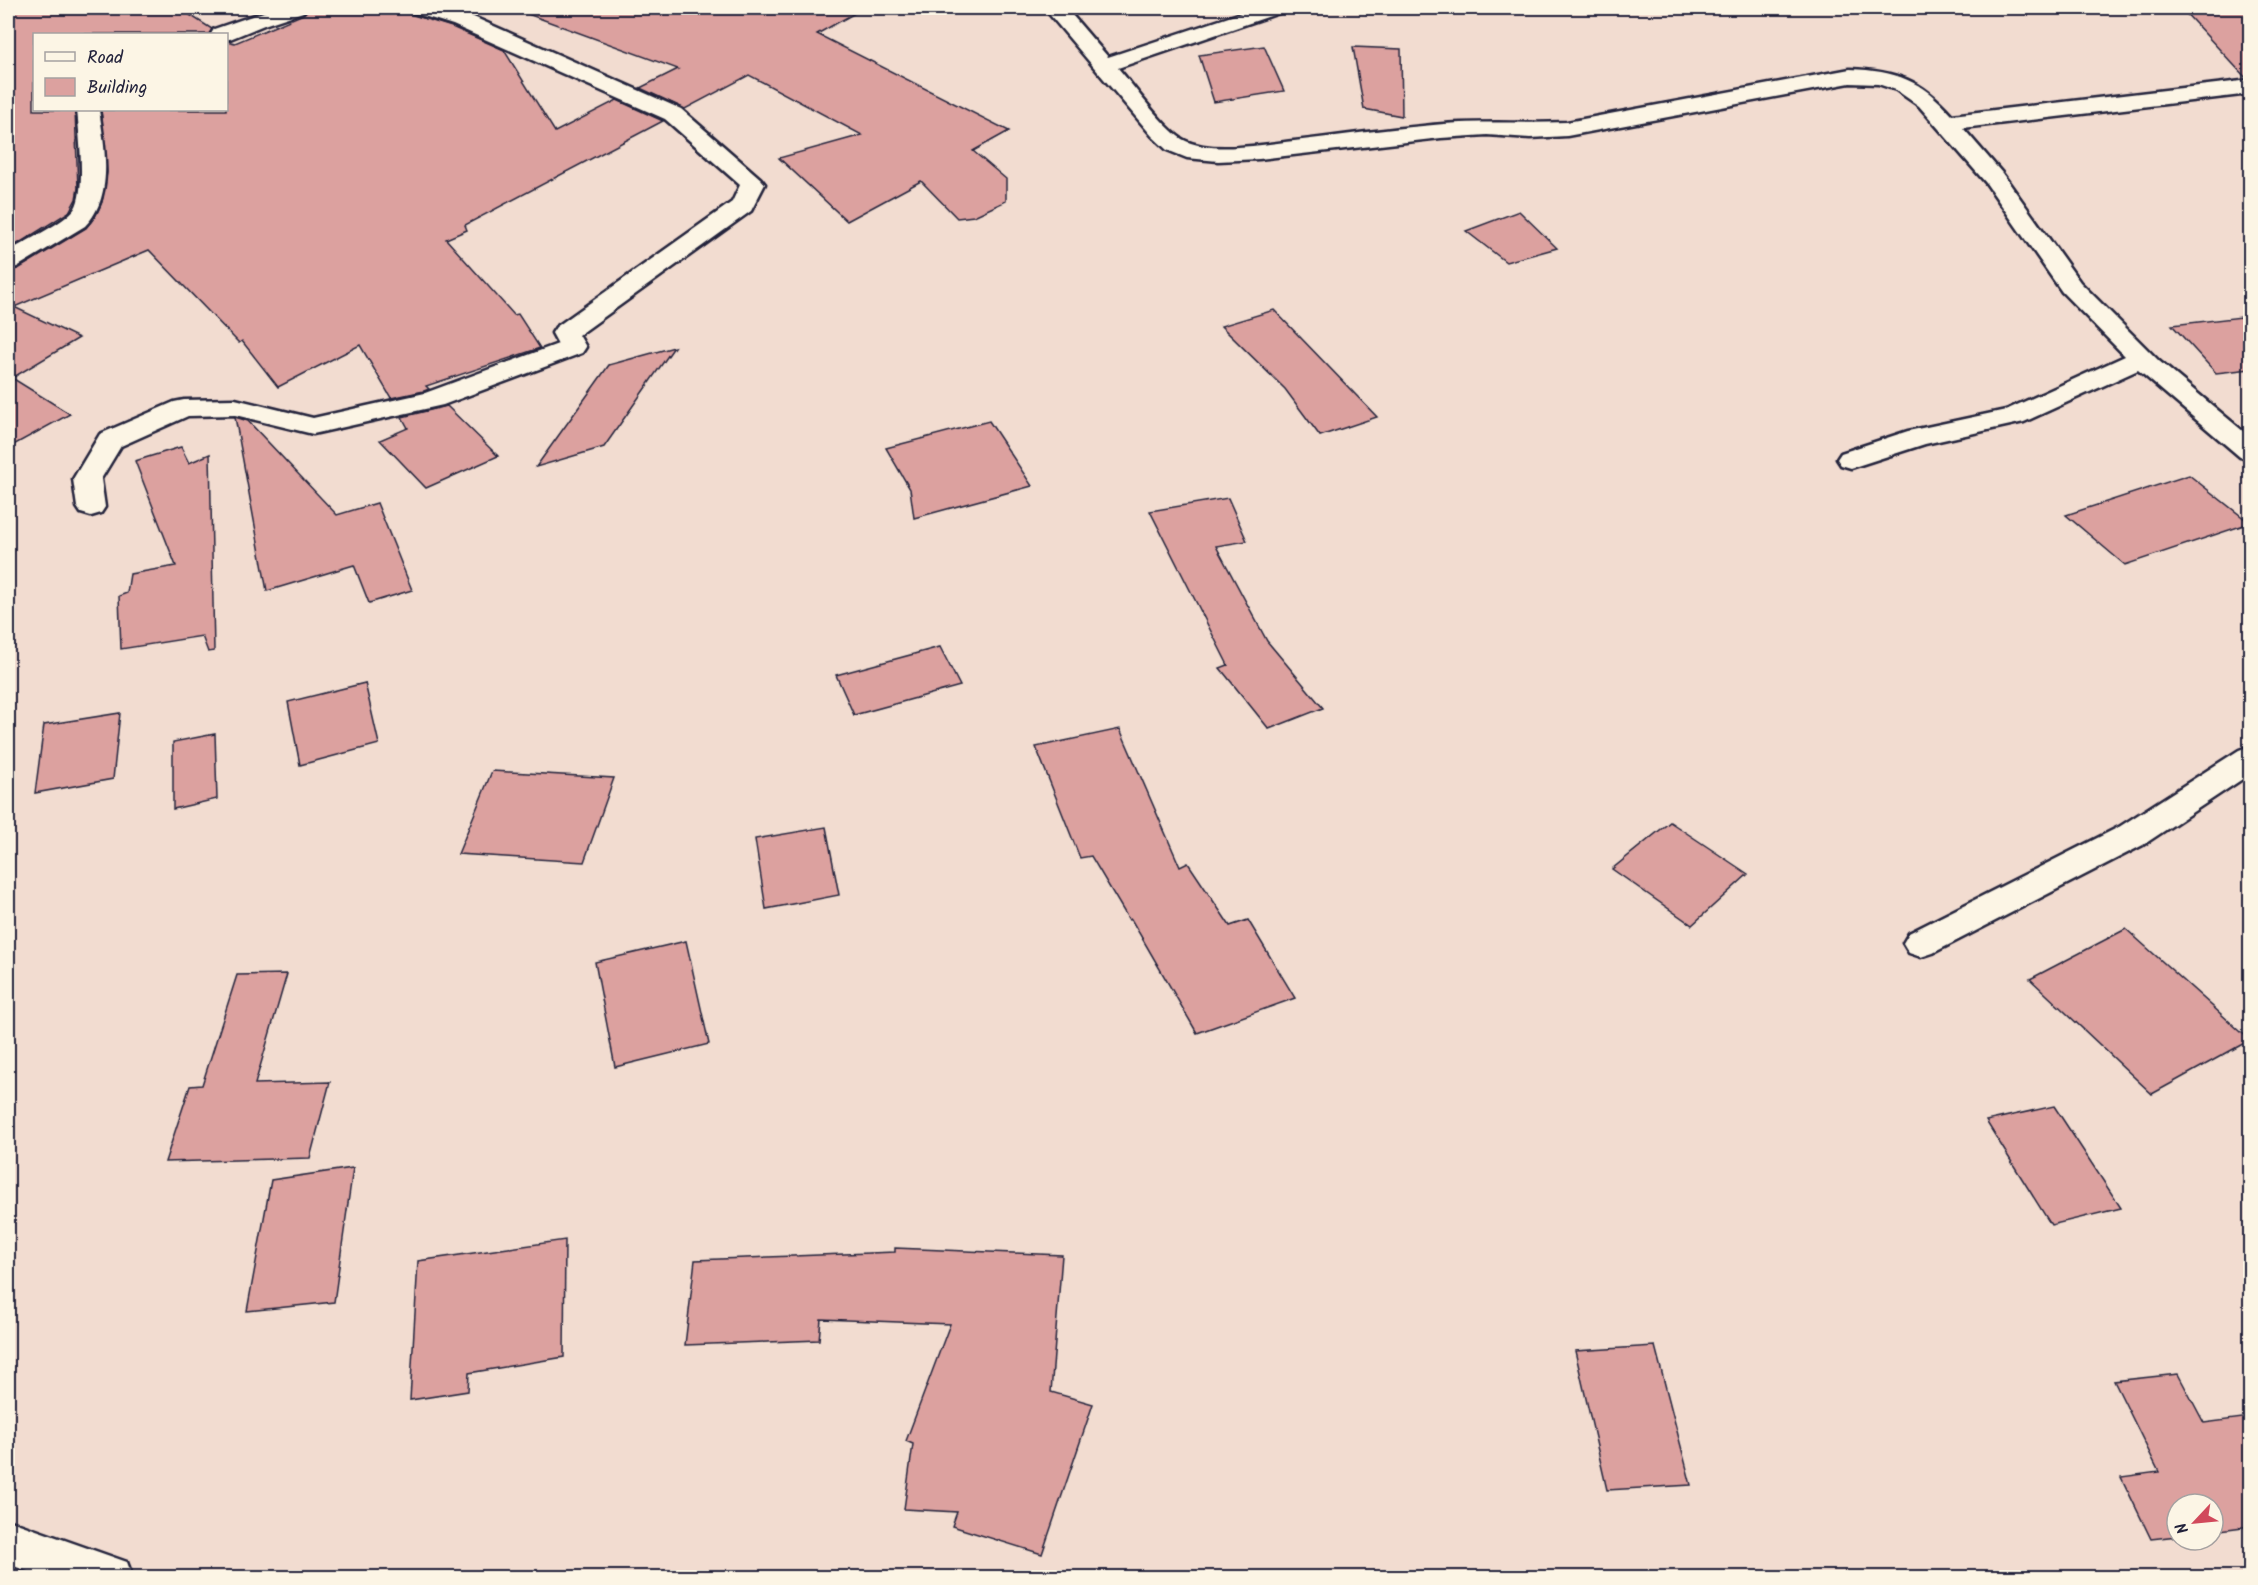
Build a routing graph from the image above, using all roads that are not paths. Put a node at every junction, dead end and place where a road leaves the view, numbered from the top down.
1 (296, 8) edge
2 (418, 8) edge
3 (1055, 8) edge
4 (1275, 8) edge
5 (224, 33) edge
6 (1105, 65) junction
7 (2250, 87) edge
8 (88, 111) edge
9 (1944, 123) junction
10 (8, 262) edge
11 (2141, 359) junction
12 (2250, 451) edge
13 (1851, 459) dead end
14 (91, 507) dead end
15 (2250, 758) edge
16 (1921, 943) dead end
17 (8, 1542) edge
18 (111, 1578) edge

1 - 5 street
2 - 14 street
3 - 6 street
4 - 6 street
6 - 9 street
7 - 9 street
8 - 10 street
9 - 11 street
11 - 12 street
11 - 13 street
15 - 16 street
17 - 18 street

